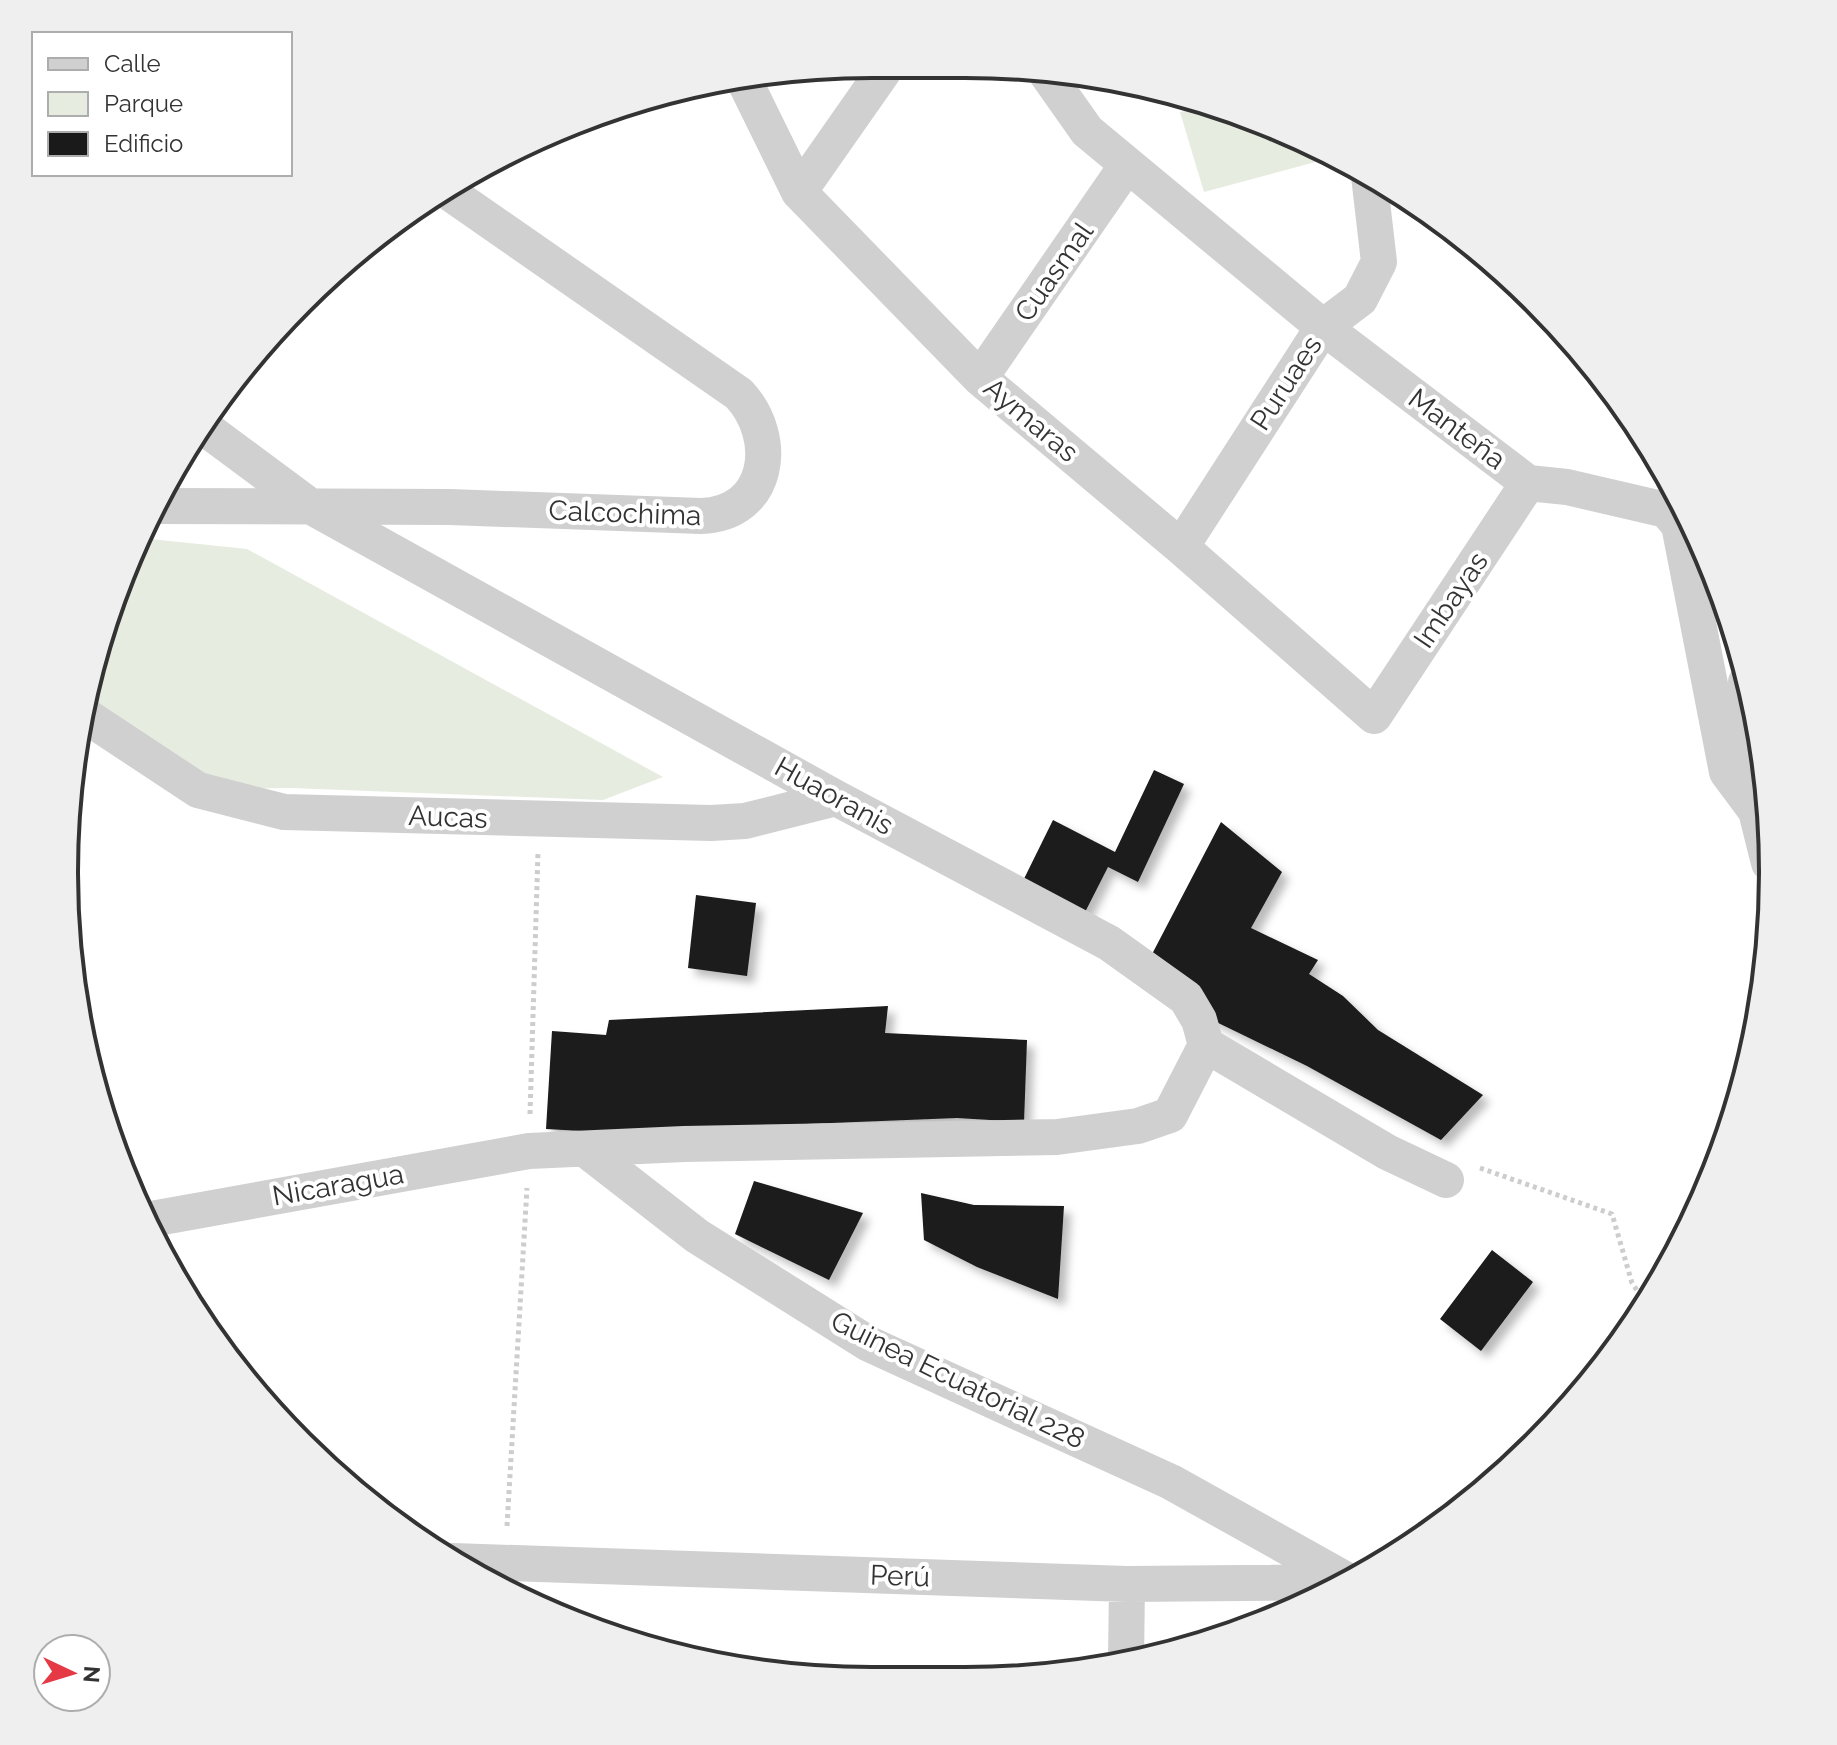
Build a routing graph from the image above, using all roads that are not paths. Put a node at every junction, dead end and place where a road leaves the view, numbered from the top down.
1 (879, 78) edge
2 (1054, 84) edge
3 (748, 88) edge
4 (1127, 165) junction
5 (1371, 189) edge
6 (799, 192) junction
7 (455, 197) edge
8 (1323, 327) junction
9 (980, 378) junction
10 (211, 433) edge
11 (1528, 483) junction
12 (168, 506) edge
13 (310, 506) junction
14 (1679, 525) edge
15 (1679, 525) edge
16 (1181, 547) junction
17 (1374, 716) joint
18 (93, 720) edge
19 (836, 798) junction
20 (1756, 811) edge
21 (1206, 1045) junction
22 (585, 1149) junction
23 (1446, 1180) road end
24 (157, 1218) edge
25 (505, 1575) edge
26 (1335, 1575) edge
27 (1321, 1582) edge
28 (1127, 1584) junction
29 (1126, 1650) edge

1 - 6 street
2 - 4 street, Manteña
3 - 6 street, Aymaras
4 - 8 street, Manteña
4 - 9 street, Cuasmal
5 - 8 street, Puruaes
6 - 9 street, Aymaras
7 - 13 street, Calcochima
8 - 11 street, Manteña
8 - 16 street, Puruaes
9 - 16 street, Aymaras
10 - 13 street, Huaoranis
11 - 15 street, Manteña
11 - 17 street, Imbayas
12 - 13 street, Calcochima
13 - 19 street, Huaoranis
14 - 20 street, Manteña
16 - 17 street, Aymaras
18 - 19 street, Aucas
19 - 21 street, Huaoranis
21 - 22 street, Nicaragua
21 - 23 street
22 - 24 street, Nicaragua
22 - 26 street, Guinea Ecuatorial 228
25 - 28 street, Perú
27 - 28 street, Perú
28 - 29 street

